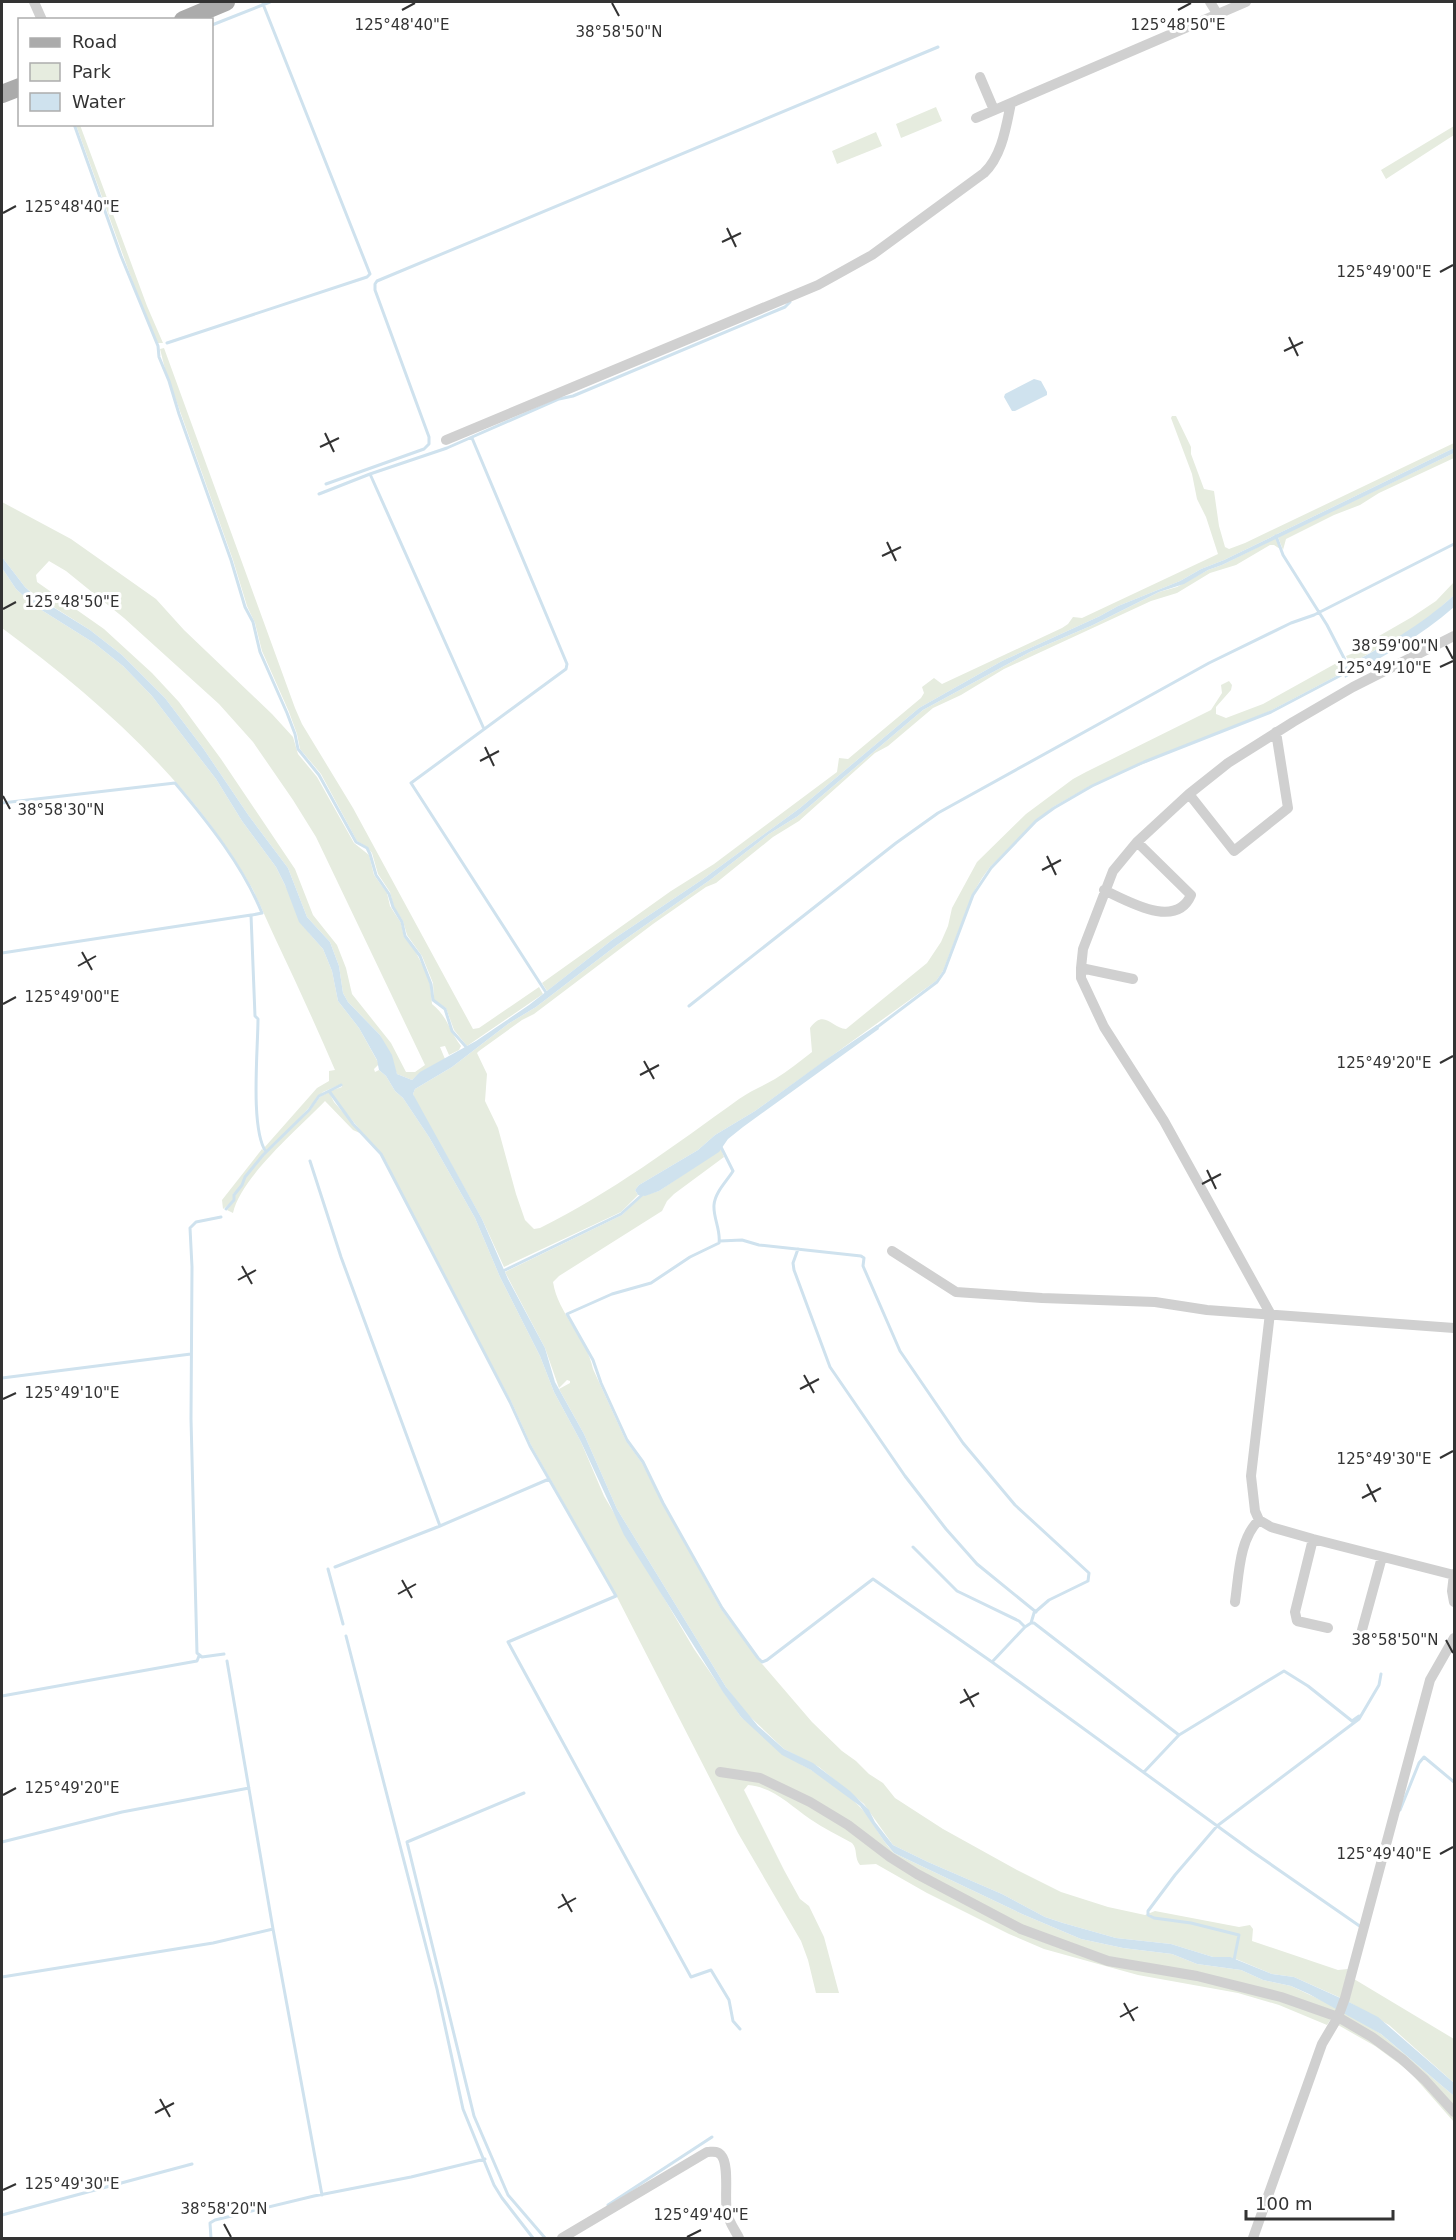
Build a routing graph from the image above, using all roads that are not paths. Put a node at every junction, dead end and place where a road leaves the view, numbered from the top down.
1 (34, 2) edge
2 (226, 2) edge
3 (1209, 2) edge
4 (1245, 2) edge
5 (1218, 15) junction
6 (41, 18) edge
7 (188, 18) edge
8 (980, 77) dead end
9 (18, 88) edge
10 (2, 94) edge
11 (1011, 103) junction
12 (994, 110) junction
13 (976, 118) dead end
14 (446, 440) dead end
15 (1455, 636) edge
16 (1276, 732) junction
17 (1189, 794) junction
18 (1137, 842) junction
19 (1104, 890) junction
20 (1081, 968) junction
21 (1133, 979) dead end
22 (892, 1251) dead end
23 (1270, 1313) junction
24 (1455, 1328) edge
25 (1259, 1520) junction
26 (1312, 1539) junction
27 (1382, 1557) junction
28 (1454, 1575) edge
29 (1235, 1602) dead end
30 (1455, 1602) edge
31 (1328, 1628) dead end
32 (1362, 1630) dead end
33 (1455, 1638) edge
34 (720, 1772) dead end
35 (1339, 2014) junction
36 (1455, 2112) edge
37 (562, 2238) edge
38 (739, 2238) edge
39 (1253, 2238) edge

1 - 6 street
2 - 7 main road
3 - 5 street
4 - 5 street
5 - 11 street
8 - 12 street
9 - 10 main road
11 - 12 street
11 - 14 street
12 - 13 street
15 - 16 street
16 - 17 street
16 - 17 street
17 - 18 street
18 - 19 street
18 - 19 street
19 - 20 street
20 - 21 street
20 - 23 street
22 - 23 street
23 - 24 street
23 - 25 street
25 - 26 street
25 - 29 street
26 - 27 street
26 - 31 street
27 - 28 street
27 - 32 street
28 - 30 street
33 - 35 street
34 - 35 street
35 - 36 street
35 - 39 street
37 - 38 street

